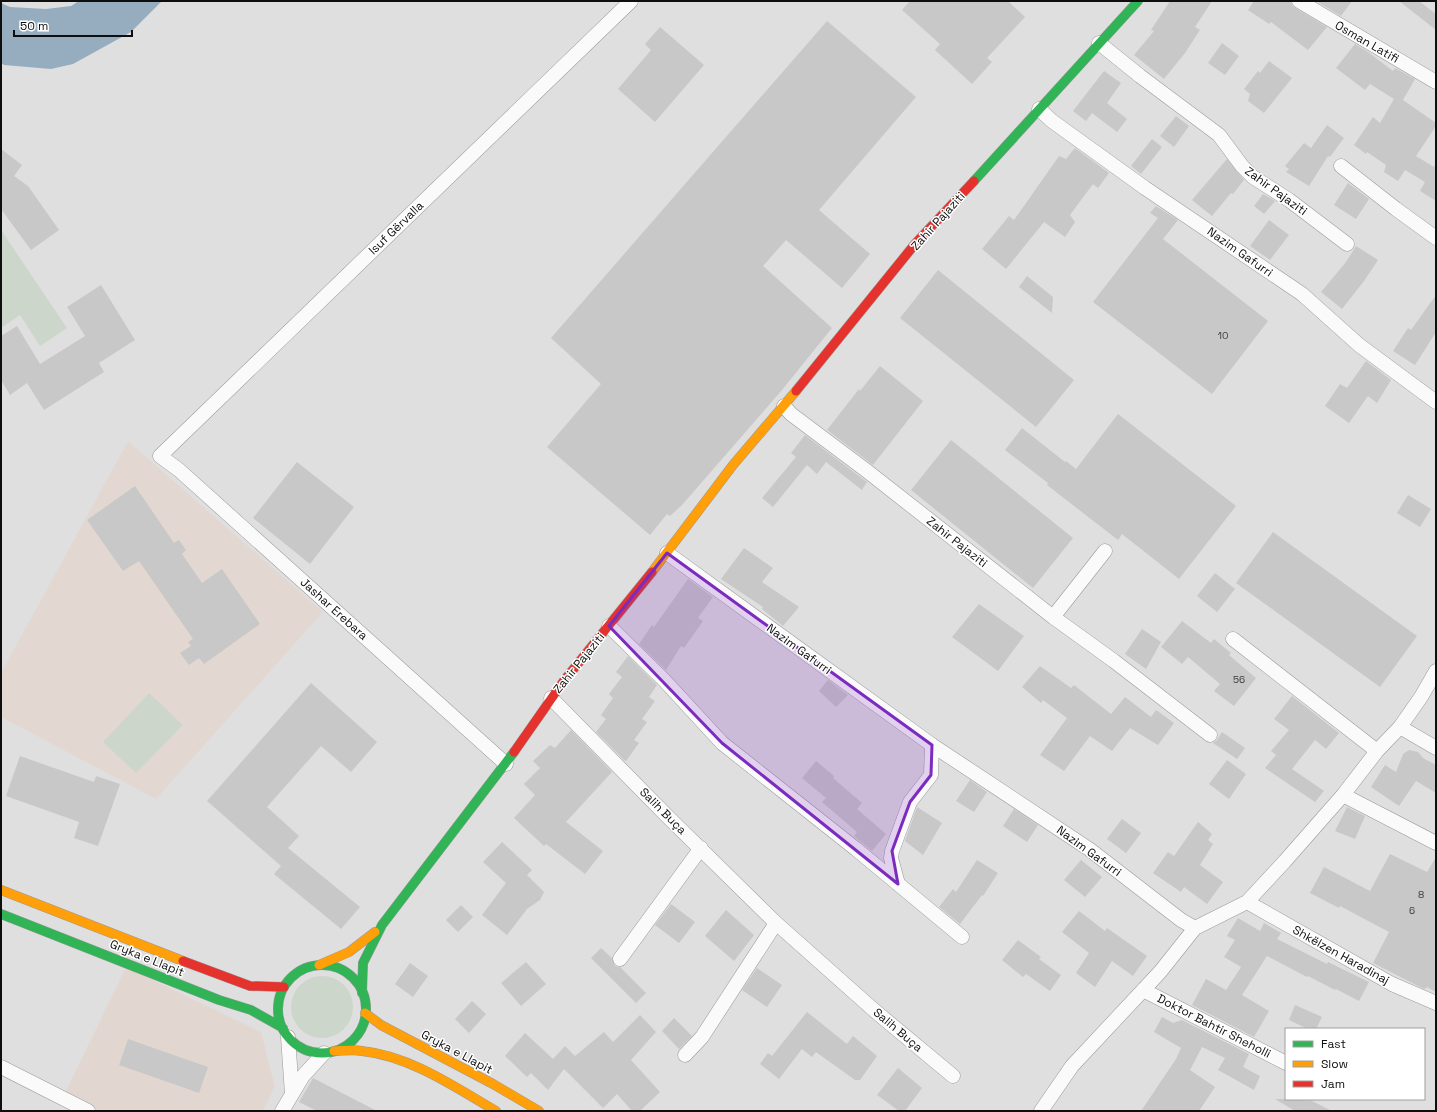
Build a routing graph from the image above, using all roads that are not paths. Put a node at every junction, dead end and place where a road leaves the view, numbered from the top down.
1 (631, 1) edge
2 (1138, 1) edge
3 (1299, 1) edge
4 (1099, 43) junction
5 (1436, 82) edge
6 (1039, 109) junction
7 (1341, 166) dead end
8 (1434, 232) edge
9 (1346, 244) dead end
10 (1436, 402) edge
11 (784, 406) junction
12 (160, 456) joint
13 (1105, 551) dead end
14 (667, 553) junction
15 (1053, 617) junction
16 (609, 626) junction
17 (1233, 638) dead end
18 (1436, 671) edge
19 (551, 698) junction
20 (1400, 727) junction
21 (1210, 735) dead end
22 (932, 745) junction
23 (1436, 748) edge
24 (1377, 751) junction
25 (506, 764) junction
26 (1343, 795) junction
27 (1436, 843) edge
28 (701, 848) junction
29 (898, 884) junction
30 (1, 890) edge
31 (1247, 902) junction
32 (1, 914) edge
33 (776, 923) junction
34 (382, 926) junction
35 (1195, 928) junction
36 (962, 937) dead end
37 (620, 959) dead end
38 (319, 965) junction
39 (284, 987) junction
40 (1143, 990) junction
41 (362, 993) junction
42 (1436, 1003) edge
43 (365, 1013) junction
44 (285, 1033) junction
45 (329, 1052) junction
46 (685, 1055) dead end
47 (1285, 1062) edge
48 (1, 1067) edge
49 (951, 1074) dead end
50 (292, 1094) junction
51 (88, 1111) edge
52 (282, 1111) edge
53 (496, 1111) edge
54 (539, 1111) edge
55 (1041, 1111) edge

1 - 12 street, Isuf Gërvalla
2 - 4 main road, Zahir Pajaziti
3 - 5 street, Osman Latifi
4 - 6 main road, Zahir Pajaziti
4 - 9 street, Zahir Pajaziti
6 - 10 street, Nazim Gafurri
6 - 11 main road, Zahir Pajaziti
7 - 8 street
11 - 14 main road, Zahir Pajaziti
11 - 15 street, Zahir Pajaziti
12 - 25 street, Jashar Erebara
13 - 15 street
14 - 16 main road, Zahir Pajaziti
14 - 22 street, Nazim Gafurri
15 - 21 street, Zahir Pajaziti
16 - 19 main road, Zahir Pajaziti
16 - 29 street
17 - 24 street
18 - 20 street
19 - 25 main road, Zahir Pajaziti
19 - 28 street, Salih Buça
20 - 23 street
20 - 24 street
22 - 29 street
22 - 35 street, Nazim Gafurri
24 - 26 street
25 - 34 main road, Zahir Pajaziti
26 - 27 street
26 - 31 street
28 - 33 street, Salih Buça
28 - 37 street
29 - 36 street
30 - 39 main road, Gryka e Llapit
31 - 35 street
31 - 42 street, Shkëlzen Haradinaj
32 - 44 main road, Gryka e Llapit
33 - 46 street
33 - 49 street, Salih Buça
34 - 38 main road, Zahir Pajaziti
34 - 41 main road, Zahir Pajaziti
35 - 40 street, Doktor Bahtir Sheholli
38 - 39 main road
38 - 41 main road
39 - 44 main road
40 - 47 street, Doktor Bahtir Sheholli
40 - 55 street, Doktor Bahtir Sheholli
41 - 43 main road
43 - 45 main road
43 - 54 main road, Gryka e Llapit
44 - 45 main road
44 - 50 street
45 - 50 street
45 - 53 main road
48 - 51 street
50 - 52 street

